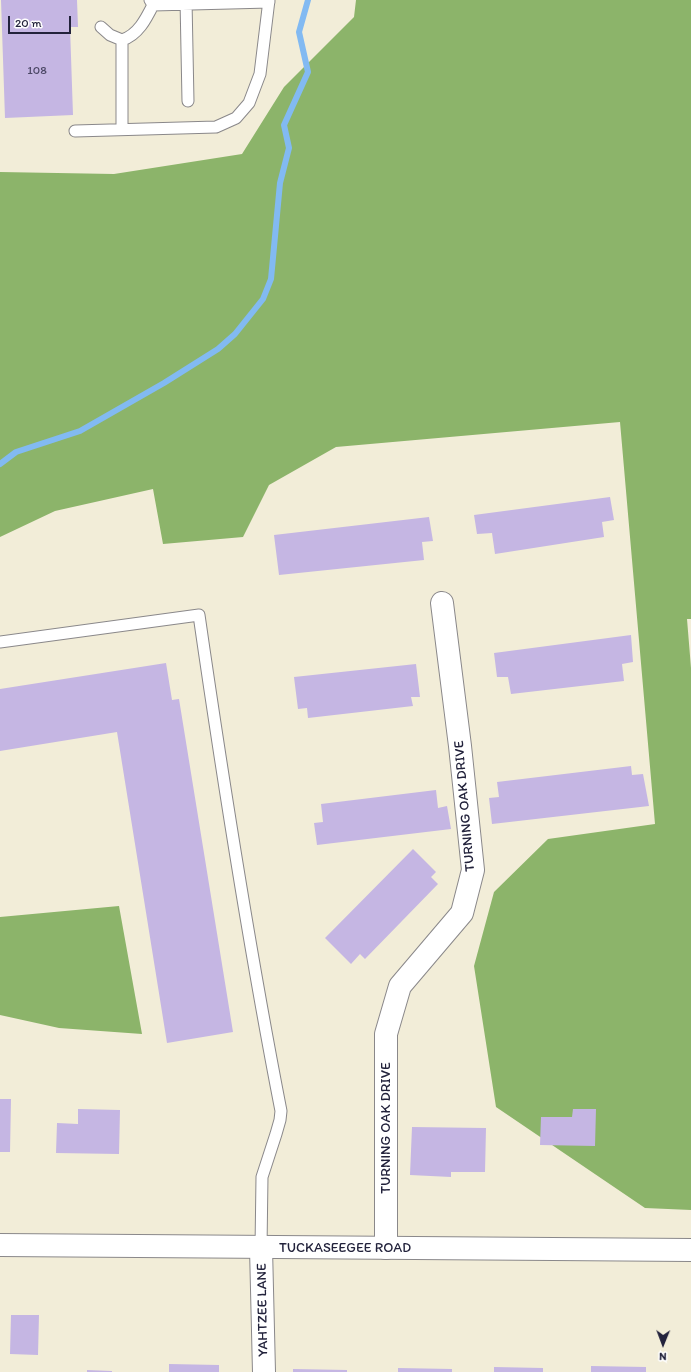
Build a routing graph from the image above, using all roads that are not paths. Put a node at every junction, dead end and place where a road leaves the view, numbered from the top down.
1 (269, 1) edge
2 (152, 2) edge
3 (186, 2) edge
4 (101, 27) dead end
5 (122, 40) junction
6 (188, 101) dead end
7 (122, 129) junction
8 (75, 130) dead end
9 (442, 603) dead end
10 (0, 642) edge
11 (0, 1245) edge
12 (261, 1248) junction
13 (386, 1248) junction
14 (691, 1250) edge
15 (264, 1372) edge

1 - 3 lane
1 - 7 lane
2 - 3 lane
2 - 5 lane
3 - 6 lane
4 - 5 lane
5 - 7 lane
7 - 8 lane
9 - 13 street, TURNING OAK DRIVE
10 - 12 lane
11 - 12 street, TUCKASEEGEE ROAD
12 - 13 street, TUCKASEEGEE ROAD
12 - 15 street, YAHTZEE LANE
13 - 14 street, TUCKASEEGEE ROAD

